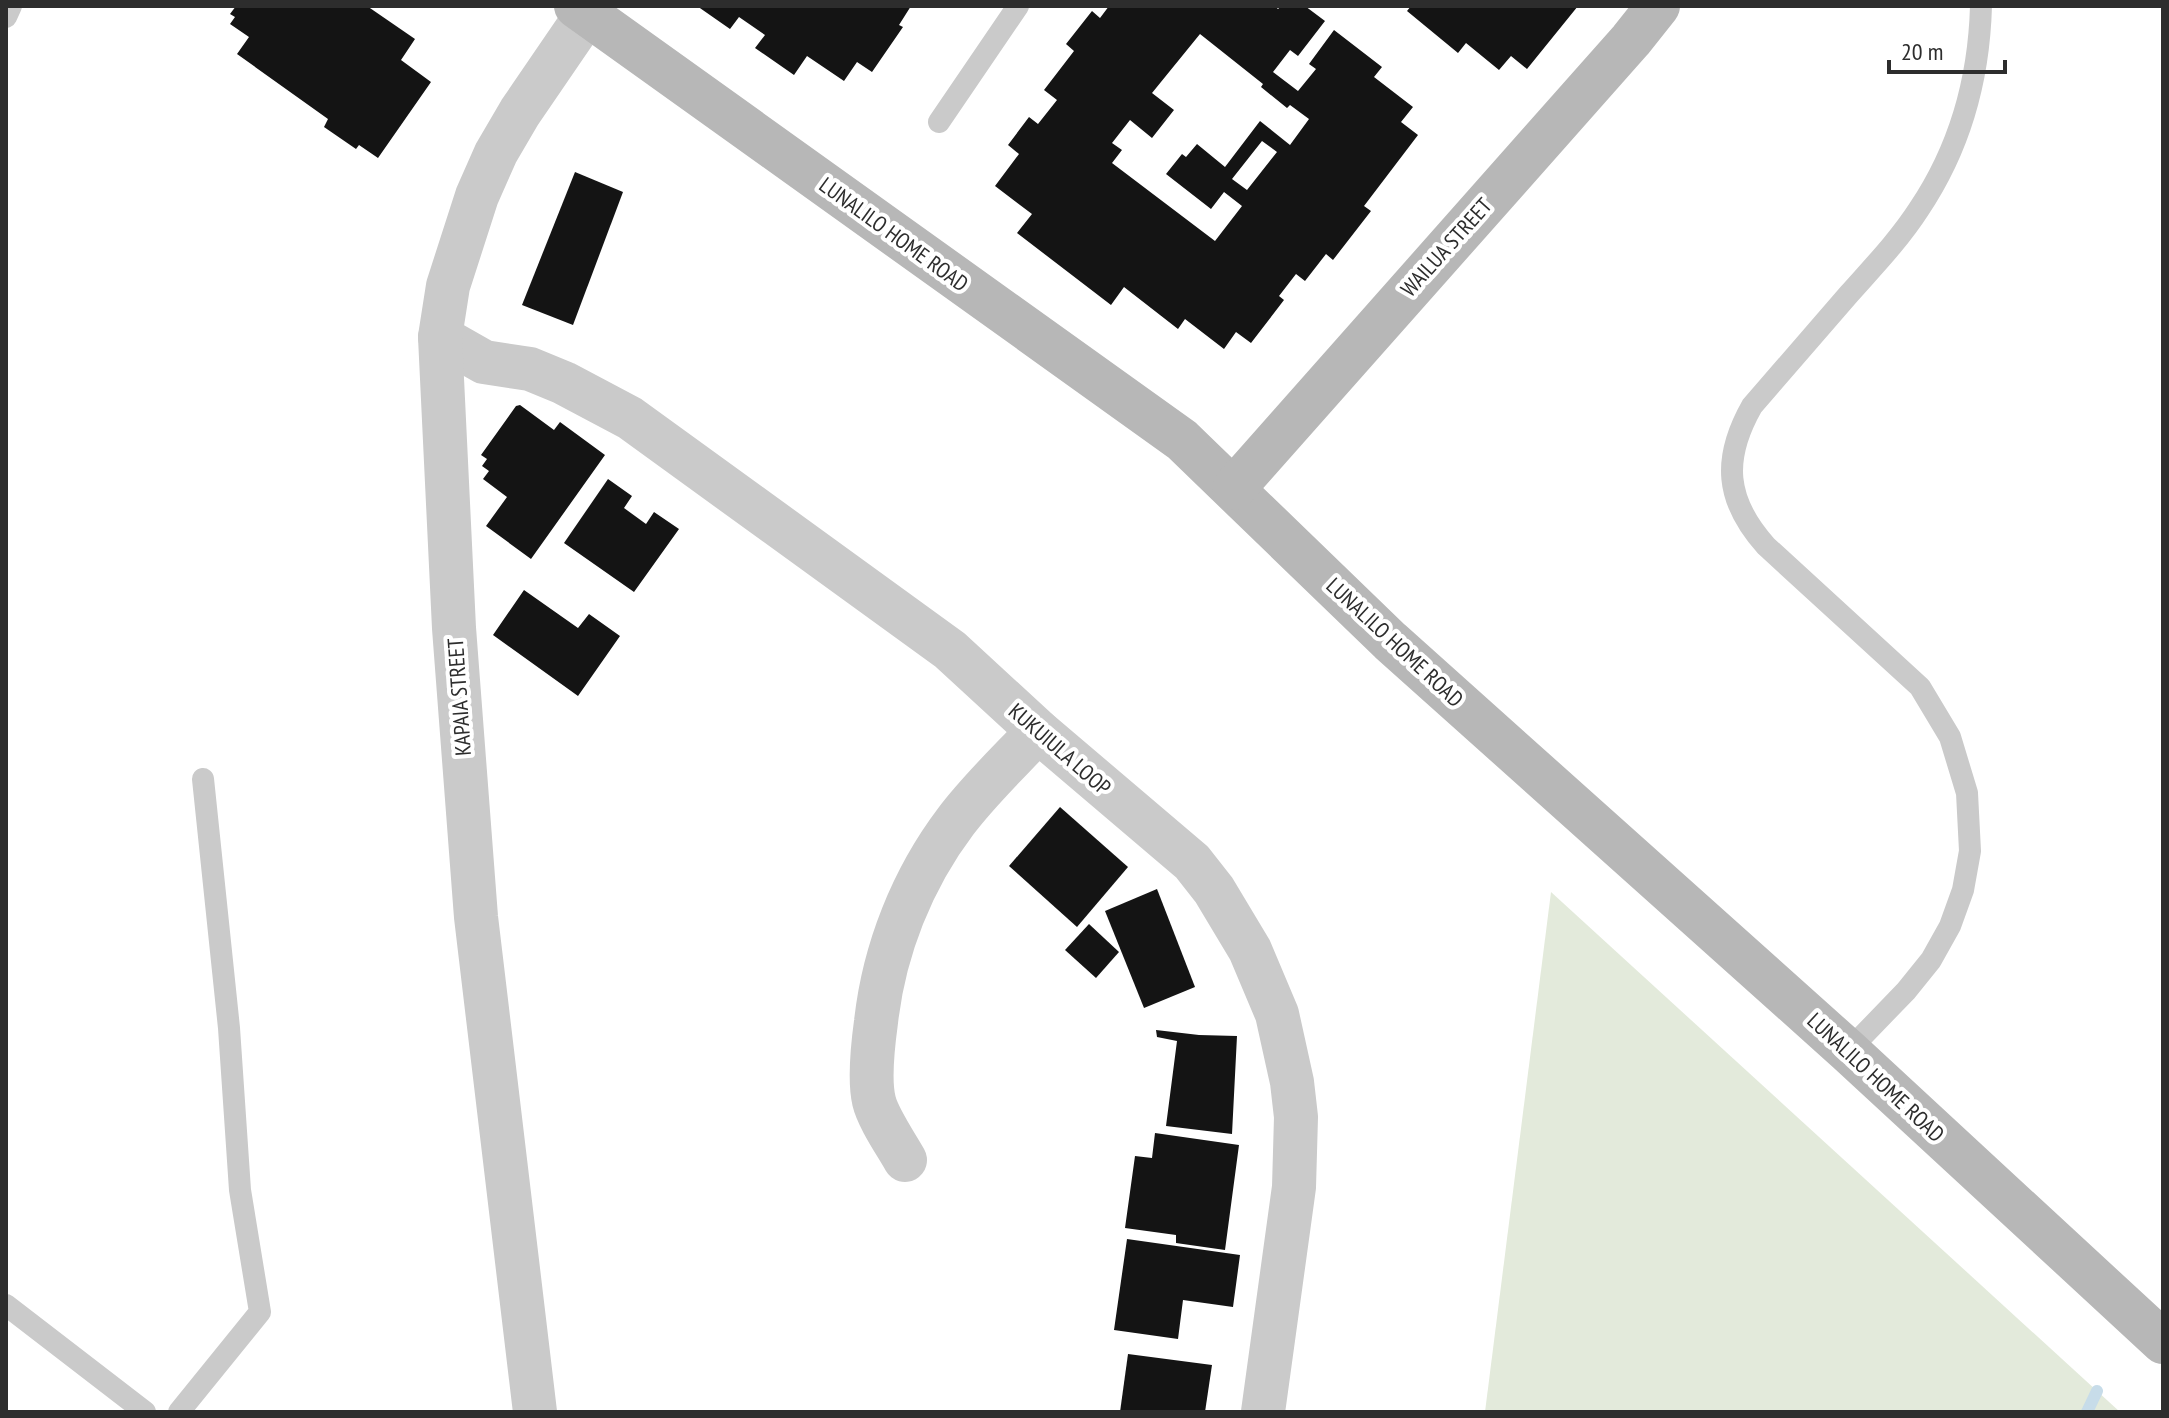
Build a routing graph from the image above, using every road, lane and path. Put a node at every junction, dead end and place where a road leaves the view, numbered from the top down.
1 (11, 6) edge
2 (1018, 6) edge
3 (1658, 6) edge
4 (1981, 6) edge
5 (582, 10) edge
6 (6, 17) edge
7 (939, 122) dead end
8 (440, 337) junction
9 (1234, 488) junction
10 (1038, 731) junction
11 (203, 779) dead end
12 (1848, 1051) junction
13 (905, 1160) dead end
14 (6, 1305) edge
15 (2163, 1342) edge
16 (145, 1412) edge
17 (179, 1412) edge
18 (535, 1412) edge
19 (1263, 1412) edge

1 - 6 lane
2 - 7 lane
3 - 9 main road, WAILUA STREET
4 - 12 lane
5 - 8 street, KAPAIA STREET
5 - 9 main road, LUNALILO HOME ROAD
8 - 10 street, KUKUIULA LOOP
8 - 18 street, KAPAIA STREET
9 - 12 main road, LUNALILO HOME ROAD
10 - 13 street
10 - 19 street, KUKUIULA LOOP
11 - 17 lane
12 - 15 main road, LUNALILO HOME ROAD
14 - 16 lane

